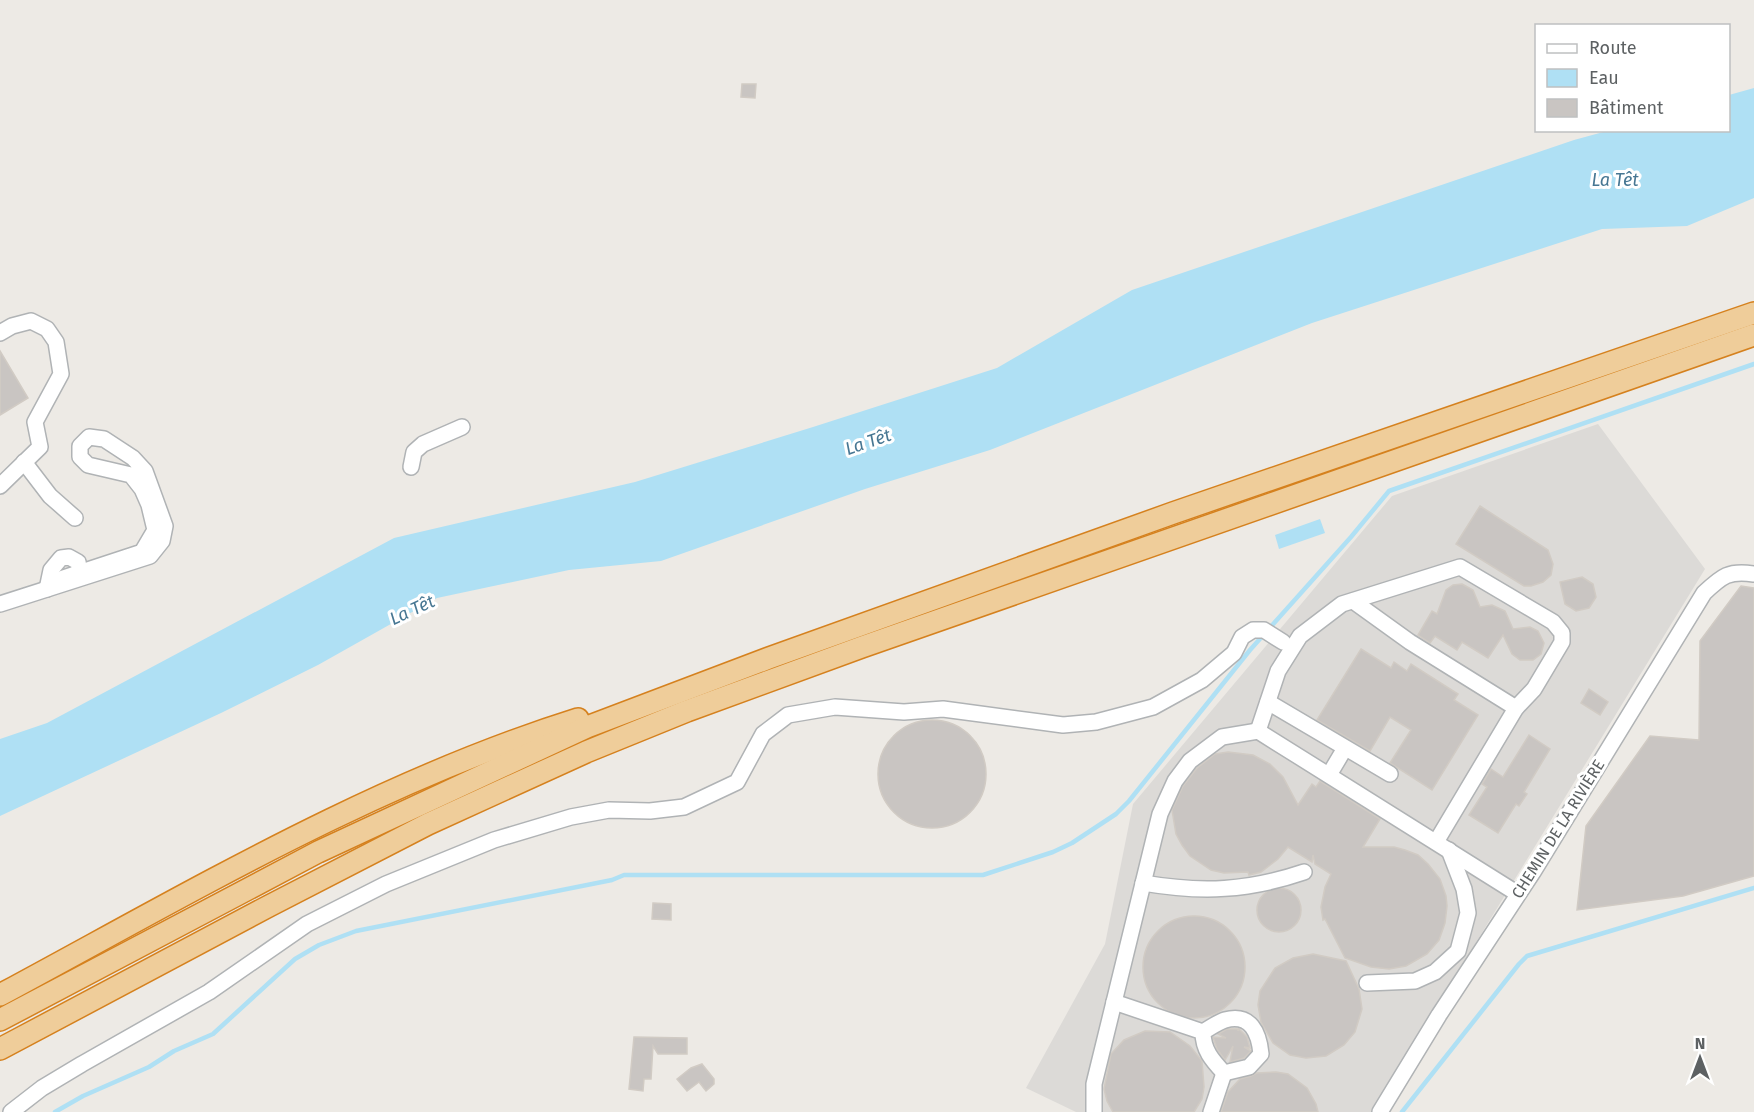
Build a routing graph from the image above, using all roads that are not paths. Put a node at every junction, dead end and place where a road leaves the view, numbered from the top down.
1 (1754, 313) edge
2 (0, 333) edge
3 (1754, 335) edge
4 (462, 427) dead end
5 (24, 462) junction
6 (411, 467) dead end
7 (0, 486) edge
8 (75, 518) dead end
9 (1754, 574) edge
10 (47, 589) junction
11 (1353, 601) junction
12 (0, 604) edge
13 (1273, 636) dead end
14 (769, 658) junction
15 (1268, 702) junction
16 (1516, 708) junction
17 (1258, 731) junction
18 (1346, 748) junction
19 (1390, 774) dead end
20 (1329, 775) junction
21 (1442, 846) junction
22 (1304, 872) dead end
23 (1143, 883) junction
24 (1518, 894) junction
25 (1367, 983) dead end
26 (0, 995) edge
27 (1114, 1002) junction
28 (0, 1020) edge
29 (1203, 1032) junction
30 (0, 1049) edge
31 (1224, 1073) junction
32 (11, 1112) edge
33 (1094, 1112) edge
34 (1211, 1112) edge
35 (1380, 1112) edge

1 - 14 highway
2 - 5 street
3 - 30 highway
4 - 6 street
5 - 7 street
5 - 8 street
9 - 24 street, CHEMIN DE LA RIVIÈRE
10 - 10 street
10 - 12 street
11 - 15 street
11 - 16 street
11 - 16 street
13 - 32 street
14 - 26 highway
14 - 28 highway
15 - 17 street
15 - 18 street
16 - 21 street
17 - 20 street
17 - 23 street
18 - 19 street
18 - 20 street
20 - 21 street
21 - 24 street
21 - 25 street
22 - 23 street
23 - 27 street
24 - 35 street, CHEMIN DE LA RIVIÈRE
27 - 29 street
27 - 33 street
29 - 31 street
29 - 31 street
31 - 34 street

